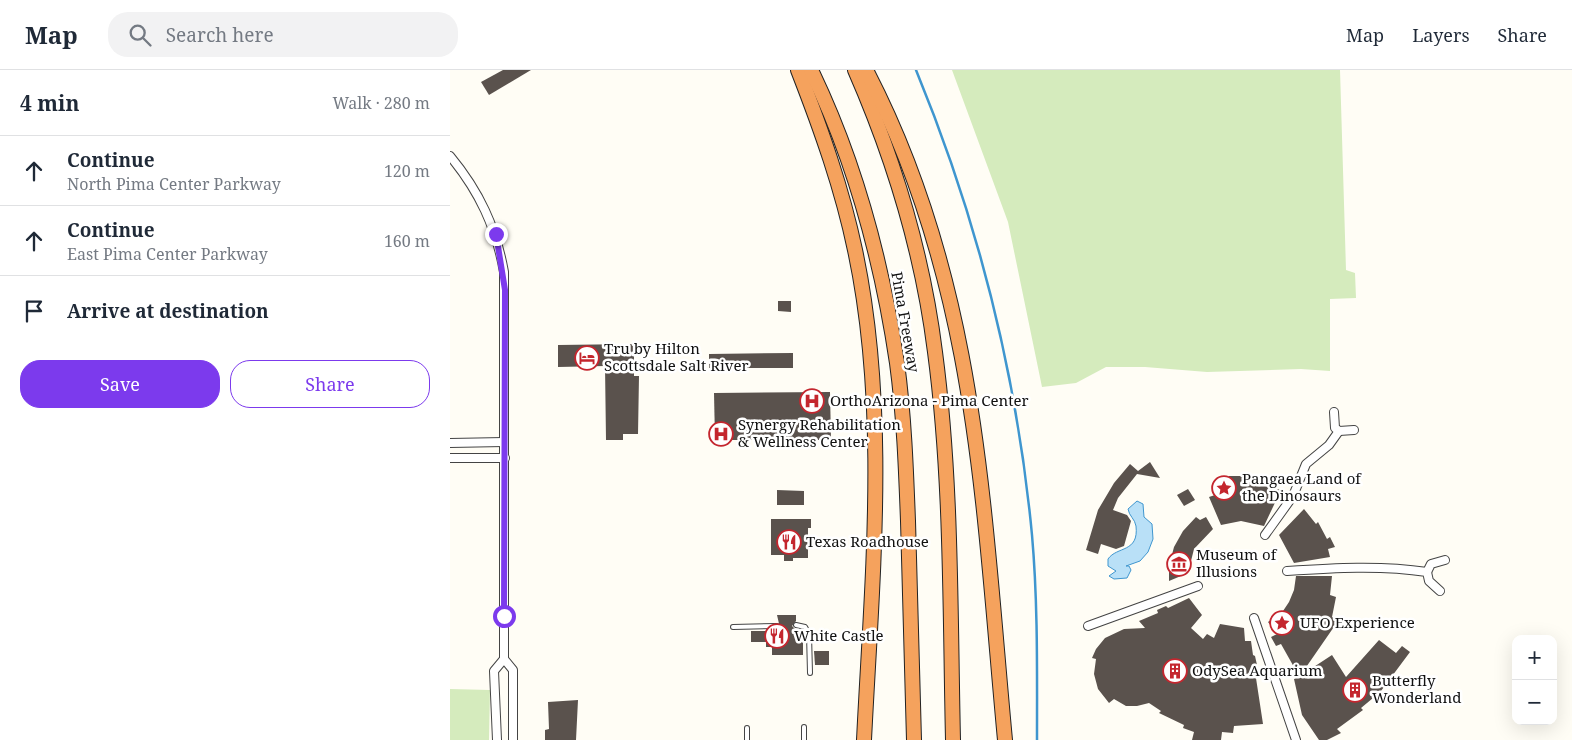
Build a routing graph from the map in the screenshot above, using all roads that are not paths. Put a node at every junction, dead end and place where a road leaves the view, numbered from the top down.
1 (798, 70) edge
2 (811, 70) edge
3 (855, 70) edge
4 (866, 70) edge
5 (450, 156) edge
6 (1334, 412) dead end
7 (1354, 430) dead end
8 (1339, 431) junction
9 (450, 443) edge
10 (504, 451) junction
11 (450, 458) edge
12 (1264, 536) dead end
13 (1445, 560) dead end
14 (1287, 571) dead end
15 (1427, 572) junction
16 (1198, 586) dead end
17 (1440, 591) dead end
18 (1254, 618) dead end
19 (733, 626) dead end
20 (777, 626) dead end
21 (796, 626) dead end
22 (1088, 626) dead end
23 (504, 659) junction
24 (810, 673) dead end
25 (804, 727) dead end
26 (747, 728) dead end
27 (497, 740) edge
28 (513, 740) edge
29 (747, 740) edge
30 (804, 740) edge
31 (864, 740) edge
32 (914, 740) edge
33 (953, 740) edge
34 (1005, 740) edge
35 (1296, 740) edge

1 - 31 highway
2 - 32 highway, Pima Freeway
3 - 33 highway, Pima Freeway
4 - 34 highway
5 - 10 street
6 - 8 street
7 - 8 street
8 - 12 street
9 - 10 street
10 - 11 street
10 - 23 street
13 - 15 street
14 - 15 street
15 - 17 street
16 - 22 street
18 - 35 street
19 - 20 lane
21 - 24 lane
23 - 27 street
23 - 28 street
25 - 30 lane
26 - 29 lane

